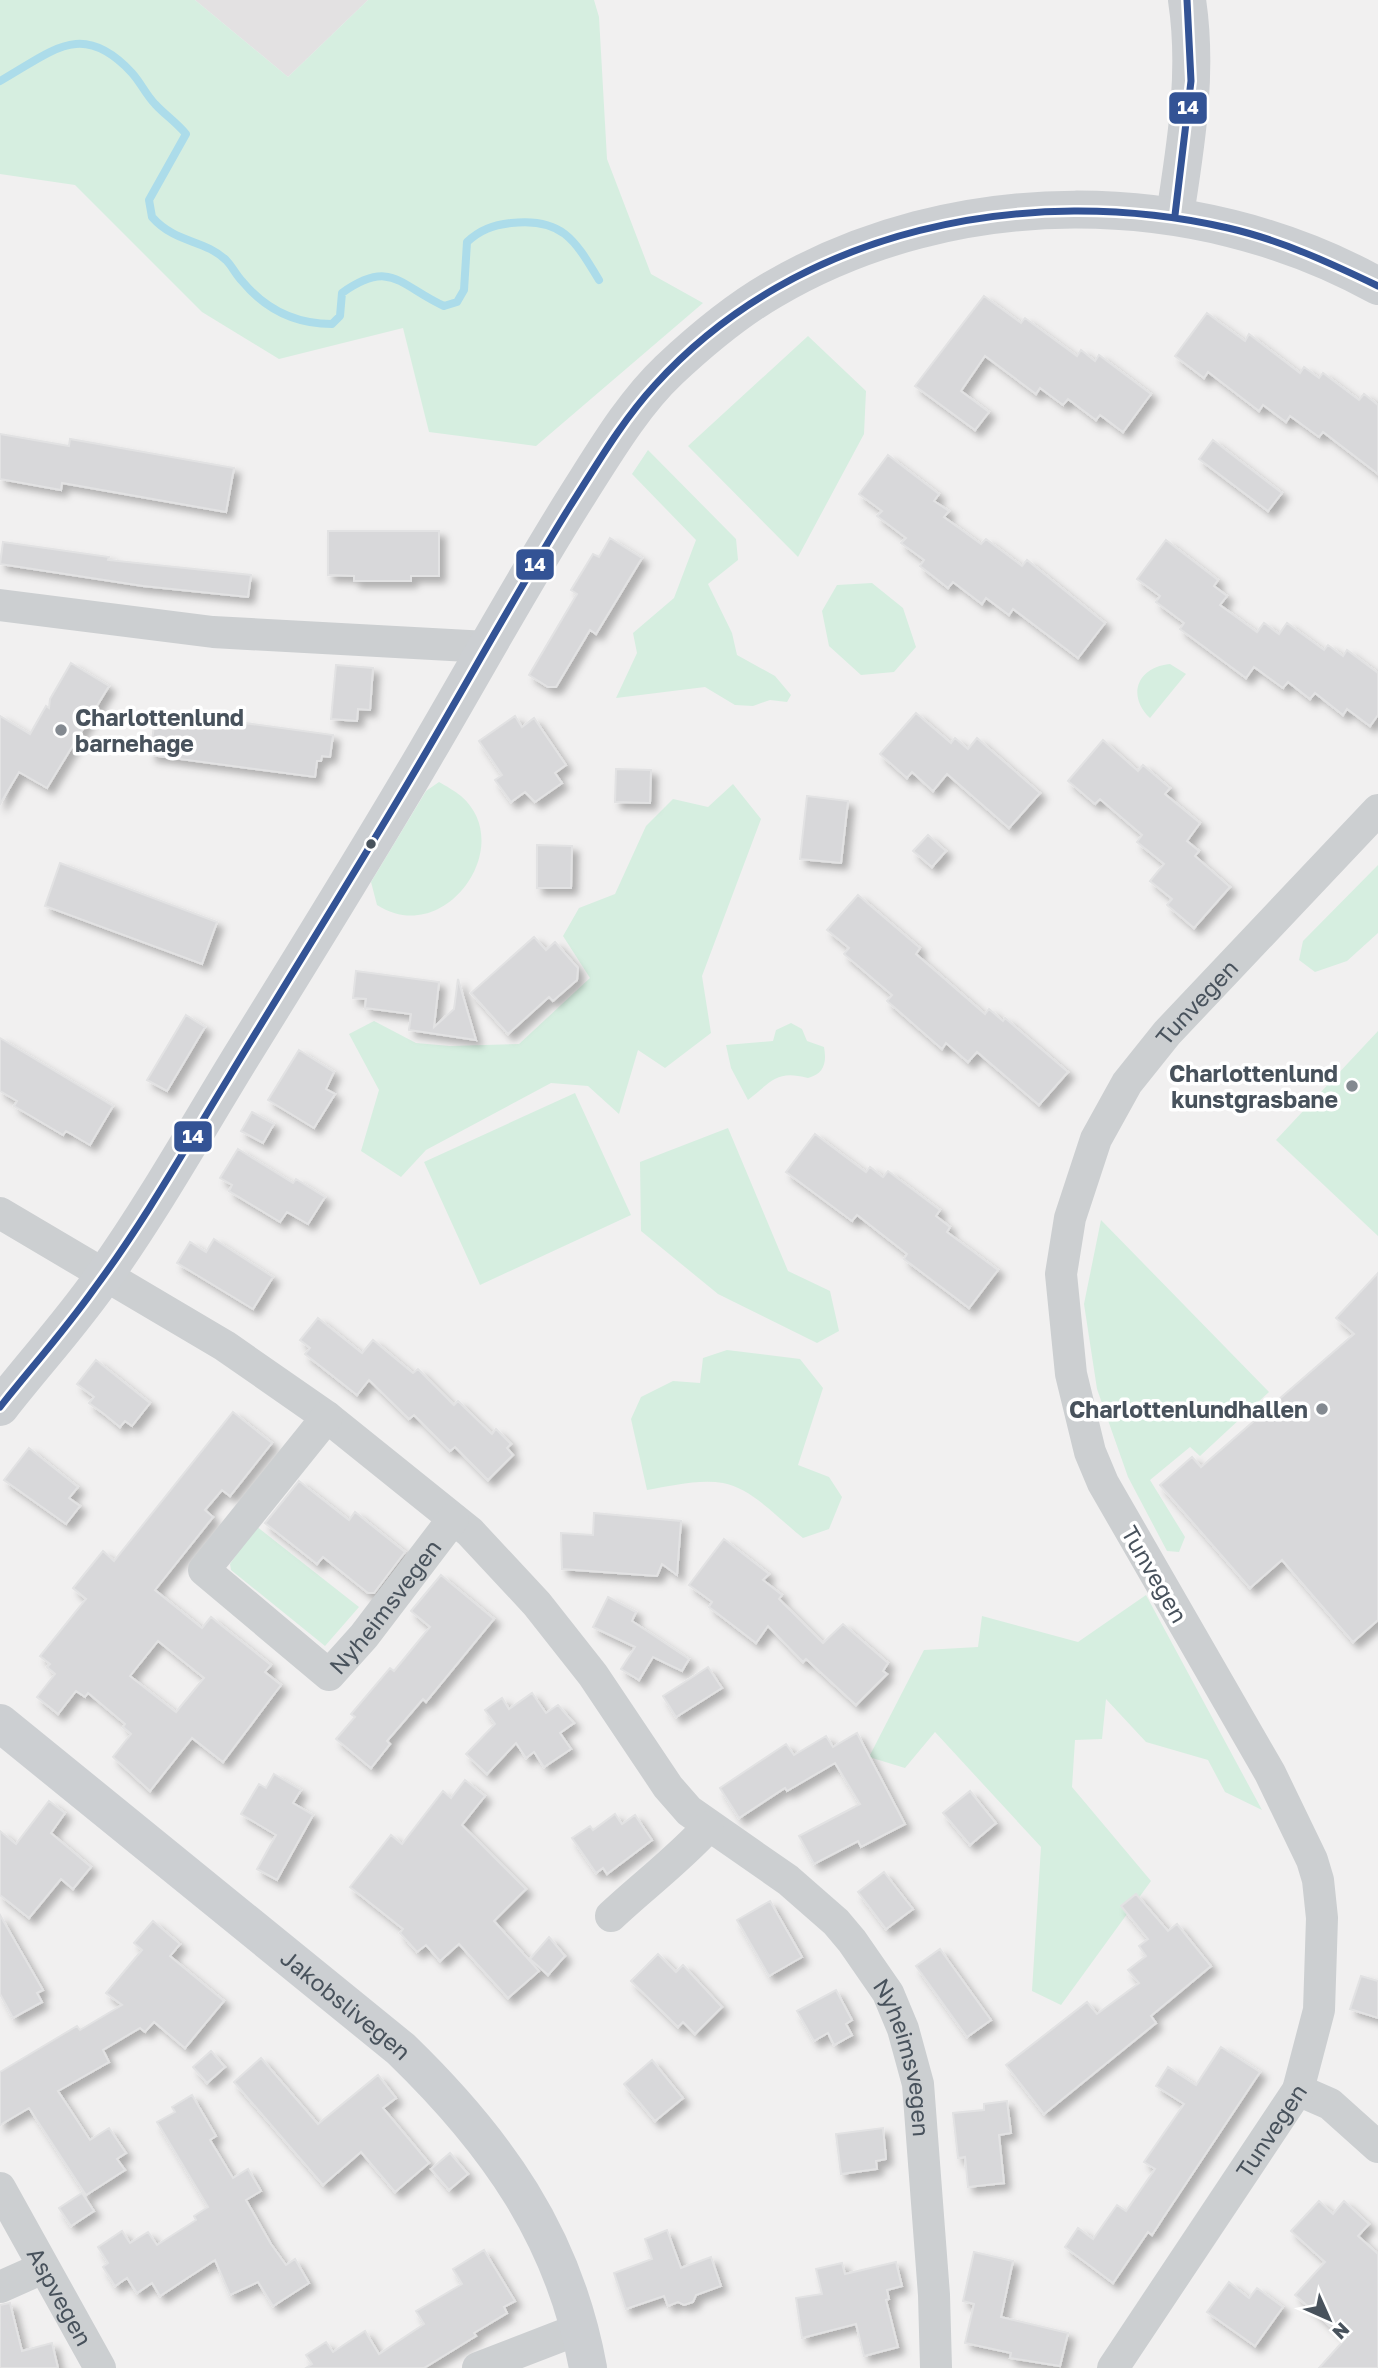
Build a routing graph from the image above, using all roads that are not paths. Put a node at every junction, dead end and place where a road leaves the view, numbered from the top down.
1 (1187, 0) edge
2 (1174, 215) junction
3 (1378, 285) edge
4 (0, 605) edge
5 (488, 647) junction
6 (1378, 810) edge
7 (0, 1213) edge
8 (106, 1274) junction
9 (0, 1407) edge
10 (327, 1417) junction
11 (453, 1519) junction
12 (0, 1723) edge
13 (708, 1827) junction
14 (611, 1916) dead end
15 (1298, 2090) junction
16 (1378, 2147) edge
17 (0, 2188) edge
18 (43, 2268) junction
19 (0, 2287) edge
20 (579, 2329) junction
21 (100, 2368) edge
22 (478, 2368) edge
23 (588, 2368) edge
24 (936, 2368) edge
25 (1113, 2368) edge

1 - 2 street
2 - 3 street
2 - 5 street
4 - 5 street
5 - 8 street
6 - 15 street, Tunvegen
7 - 8 street, Nyheimsvegen
8 - 9 street
8 - 10 street, Nyheimsvegen
10 - 11 street, Nyheimsvegen
10 - 11 street, Nyheimsvegen
11 - 13 street, Nyheimsvegen
12 - 20 street, Jakobslivegen
13 - 14 street
13 - 24 street, Nyheimsvegen
15 - 16 street
15 - 25 street, Tunvegen
17 - 18 street, Aspvegen
18 - 19 street
18 - 21 street, Aspvegen
20 - 22 street
20 - 23 street, Jakobslivegen

